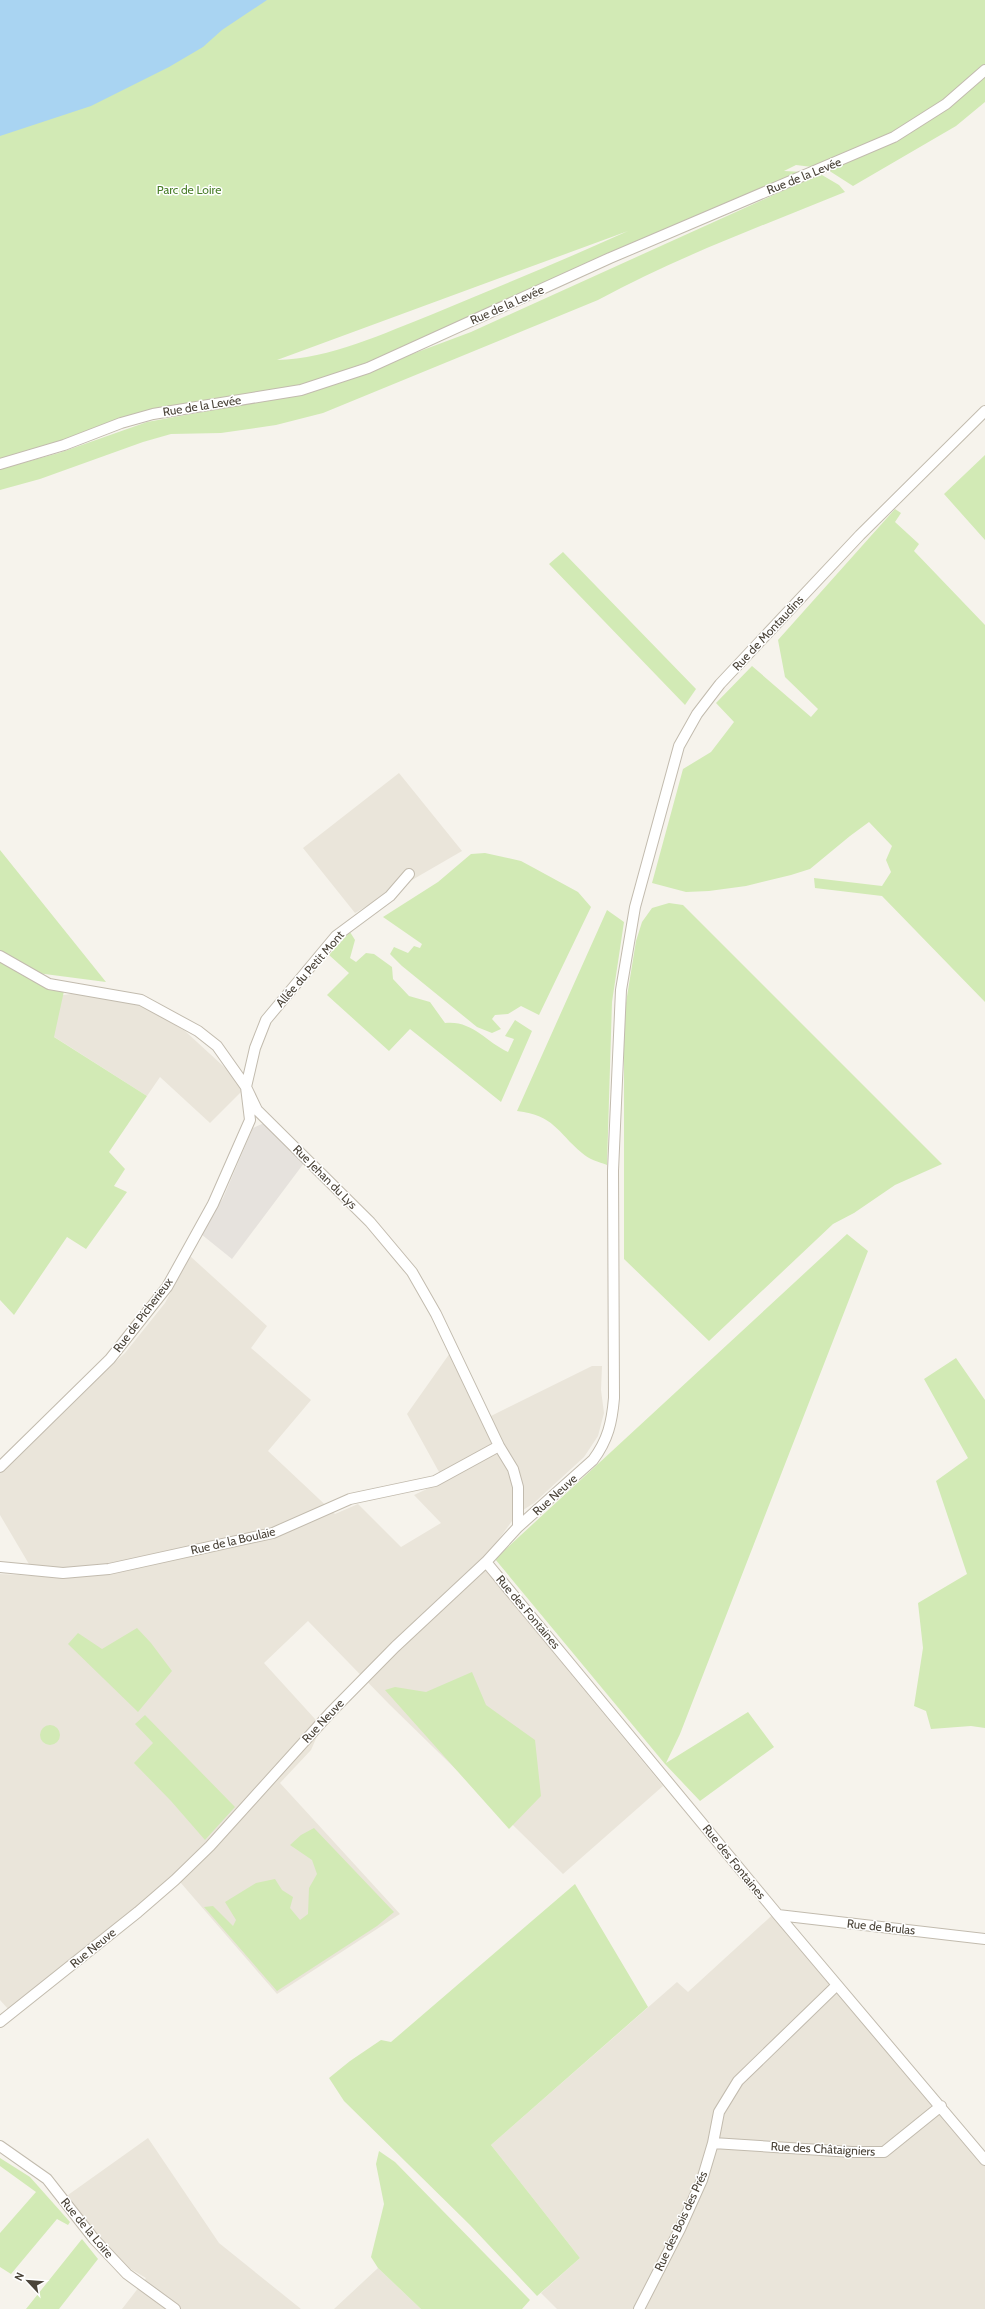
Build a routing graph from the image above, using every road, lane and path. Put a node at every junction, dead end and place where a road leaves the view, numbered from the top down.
1 (985, 70) edge
2 (985, 411) edge
3 (0, 464) edge
4 (409, 874) dead end
5 (0, 956) edge
6 (246, 1087) junction
7 (614, 1398) joint
8 (499, 1446) junction
9 (0, 1467) edge
10 (518, 1527) junction
11 (486, 1562) junction
12 (0, 1567) edge
13 (778, 1915) junction
14 (985, 1939) edge
15 (837, 1985) junction
16 (0, 2022) edge
17 (941, 2106) junction
18 (713, 2143) junction
19 (0, 2146) edge
20 (985, 2160) edge
21 (175, 2309) edge
22 (639, 2309) edge

1 - 3 street, Rue de la Levée
2 - 7 street, Rue de Montaudins
4 - 6 street, Allée du Petit Mont
5 - 6 street, Rue Jehan du Lys
6 - 8 street, Rue Jehan du Lys
6 - 9 street, Rue de Picherieux
7 - 10 street, Rue Neuve
8 - 10 street, Rue Jehan du Lys
8 - 12 street, Rue de la Boulaie
10 - 11 street, Rue Neuve
11 - 13 street, Rue des Fontaines
11 - 16 street, Rue Neuve
13 - 14 street, Rue de Brulas
13 - 15 street, Rue des Fontaines
15 - 17 street, Rue des Fontaines
15 - 18 street, Rue des Bois des Prés
17 - 18 street, Rue des Châtaigniers
17 - 20 street, Rue des Fontaines
18 - 22 street, Rue des Bois des Prés
19 - 21 street, Rue de la Loire

